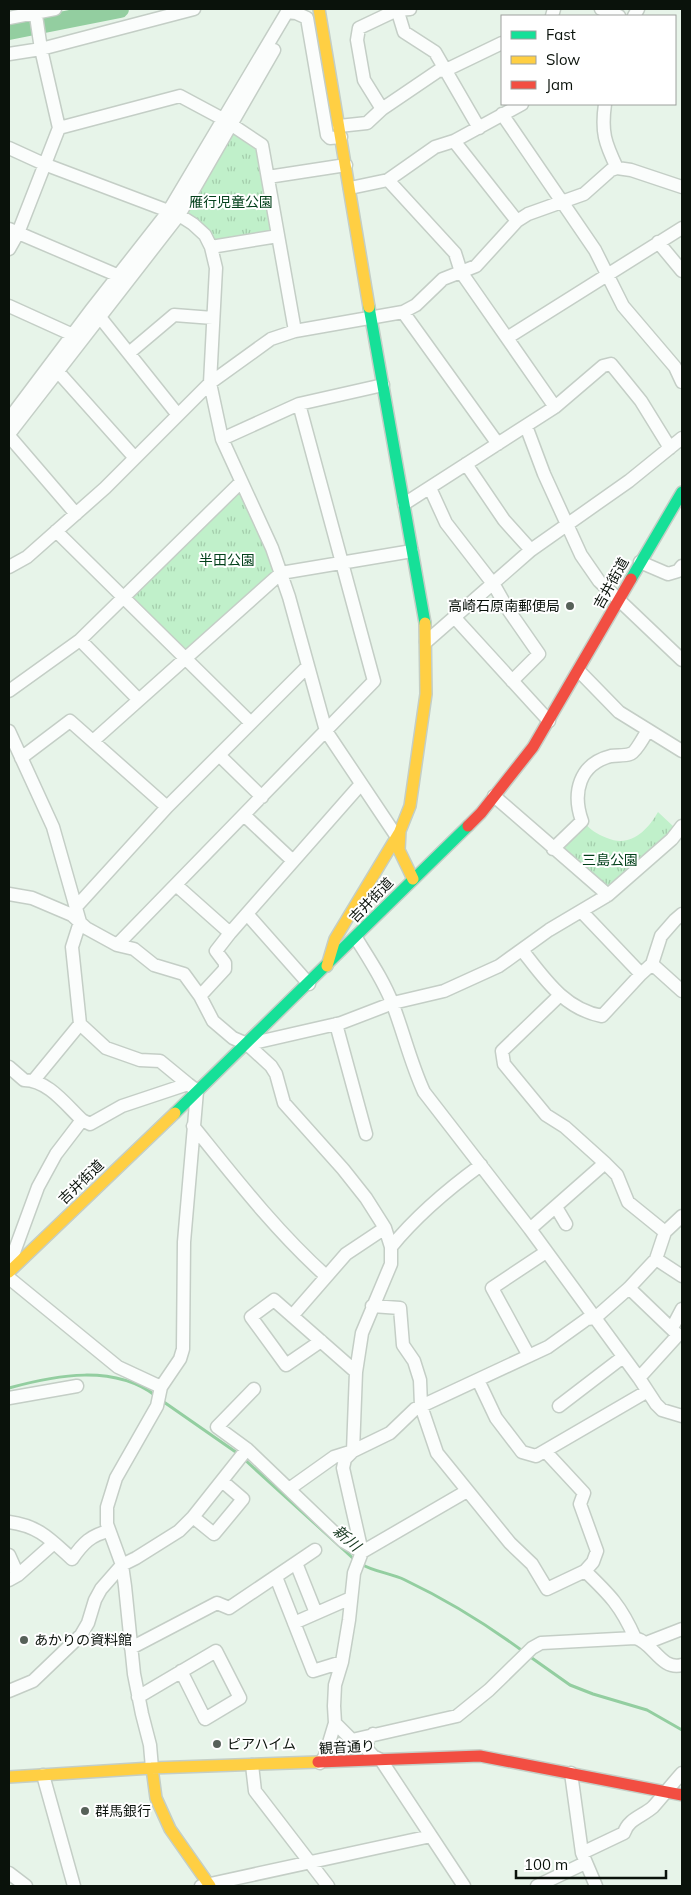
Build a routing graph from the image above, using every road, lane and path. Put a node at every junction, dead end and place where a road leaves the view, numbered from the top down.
1 (55, 9) edge
2 (194, 9) edge
3 (319, 9) edge
4 (401, 9) edge
5 (601, 9) edge
6 (35, 11) edge
7 (616, 15) edge
8 (9, 18) edge
9 (501, 43) edge
10 (42, 49) junction
11 (9, 54) edge
12 (446, 70) junction
13 (520, 105) edge
14 (605, 105) edge
15 (382, 109) junction
16 (502, 114) junction
17 (227, 122) junction
18 (59, 128) junction
19 (479, 128) junction
20 (340, 132) junction
21 (454, 142) junction
22 (9, 148) edge
23 (44, 164) junction
24 (346, 165) junction
25 (616, 168) junction
26 (268, 177) junction
27 (388, 180) junction
28 (682, 187) edge
29 (350, 188) junction
30 (561, 203) junction
31 (174, 213) junction
32 (517, 221) junction
33 (682, 228) edge
34 (14, 231) edge
35 (278, 236) junction
36 (658, 242) junction
37 (211, 247) junction
38 (9, 249) edge
39 (682, 271) edge
40 (461, 272) junction
41 (607, 274) junction
42 (123, 278) junction
43 (9, 306) edge
44 (403, 312) junction
45 (95, 313) junction
46 (213, 318) junction
47 (371, 318) junction
48 (295, 331) junction
49 (77, 338) junction
50 (507, 338) junction
51 (129, 353) junction
52 (55, 367) junction
53 (682, 382) edge
54 (210, 383) junction
55 (383, 384) junction
56 (299, 404) junction
57 (555, 407) junction
58 (178, 415) junction
59 (9, 419) edge
60 (526, 426) junction
61 (9, 435) edge
62 (682, 438) edge
63 (222, 439) junction
64 (498, 444) junction
65 (670, 448) junction
66 (135, 458) junction
67 (466, 464) junction
68 (242, 482) junction
69 (430, 488) junction
70 (682, 492) edge
71 (404, 504) junction
72 (76, 514) junction
73 (566, 524) junction
74 (56, 532) junction
75 (531, 550) junction
76 (412, 551) junction
77 (640, 562) junction
78 (342, 563) junction
79 (682, 566) edge
80 (9, 567) edge
81 (281, 573) junction
82 (494, 584) junction
83 (123, 598) junction
84 (619, 599) junction
85 (455, 618) junction
86 (80, 640) junction
87 (426, 642) junction
88 (185, 659) junction
89 (682, 660) edge
90 (308, 666) junction
91 (579, 671) junction
92 (512, 681) junction
93 (9, 691) edge
94 (139, 700) junction
95 (549, 721) junction
96 (251, 723) junction
97 (648, 730) junction
98 (9, 731) edge
99 (326, 731) junction
100 (93, 741) junction
101 (682, 751) edge
102 (219, 755) junction
103 (21, 758) junction
104 (361, 784) junction
105 (494, 796) junction
106 (262, 797) junction
107 (167, 807) junction
108 (244, 815) junction
109 (682, 826) edge
110 (399, 834) junction
111 (554, 849) junction
112 (293, 861) junction
113 (413, 879) junction
114 (176, 885) junction
115 (9, 894) edge
116 (608, 895) junction
117 (76, 907) junction
118 (581, 911) junction
119 (247, 914) junction
120 (682, 914) edge
121 (80, 922) junction
122 (230, 933) junction
123 (356, 938) junction
124 (117, 945) junction
125 (522, 950) junction
126 (652, 964) junction
127 (326, 966) junction
128 (641, 974) junction
129 (309, 984) junction
130 (682, 991) edge
131 (200, 996) junction
132 (559, 996) junction
133 (393, 1004) junction
134 (80, 1024) junction
135 (336, 1024) junction
136 (247, 1044) junction
137 (10, 1072) edge
138 (34, 1080) junction
139 (193, 1088) junction
140 (82, 1120) junction
141 (193, 1126) junction
142 (366, 1134) dead end
143 (605, 1163) junction
144 (481, 1165) junction
145 (556, 1207) junction
146 (682, 1216) edge
147 (566, 1224) dead end
148 (385, 1228) junction
149 (530, 1229) junction
150 (665, 1232) junction
151 (13, 1236) edge
152 (391, 1247) junction
153 (546, 1252) junction
154 (656, 1259) junction
155 (9, 1266) edge
156 (9, 1272) edge
157 (326, 1276) junction
158 (682, 1276) edge
159 (9, 1278) edge
160 (629, 1288) junction
161 (372, 1306) junction
162 (682, 1309) edge
163 (292, 1316) junction
164 (595, 1318) junction
165 (672, 1328) junction
166 (321, 1341) junction
167 (529, 1356) junction
168 (623, 1357) junction
169 (356, 1372) junction
170 (639, 1378) junction
171 (478, 1380) junction
172 (77, 1386) dead end
173 (161, 1388) junction
174 (254, 1389) dead end
175 (646, 1392) junction
176 (9, 1398) edge
177 (422, 1406) junction
178 (559, 1406) dead end
179 (681, 1414) edge
180 (246, 1449) junction
181 (354, 1451) junction
182 (546, 1452) junction
183 (222, 1481) junction
184 (289, 1489) junction
185 (468, 1491) junction
186 (193, 1517) junction
187 (9, 1522) edge
188 (109, 1530) junction
189 (54, 1543) junction
190 (315, 1550) dead end
191 (362, 1552) junction
192 (9, 1555) edge
193 (296, 1563) junction
194 (122, 1565) junction
195 (585, 1571) junction
196 (13, 1577) edge
197 (276, 1577) junction
198 (351, 1598) junction
199 (316, 1613) junction
200 (294, 1623) junction
201 (682, 1629) edge
202 (640, 1641) junction
203 (131, 1648) junction
204 (342, 1662) junction
205 (682, 1665) edge
206 (181, 1671) junction
207 (9, 1691) edge
208 (138, 1697) junction
209 (335, 1723) junction
210 (374, 1734) junction
211 (381, 1760) junction
212 (320, 1763) junction
213 (252, 1764) junction
214 (152, 1768) junction
215 (571, 1773) junction
216 (682, 1773) edge
217 (43, 1775) junction
218 (9, 1777) edge
219 (665, 1791) junction
220 (682, 1795) edge
221 (431, 1836) junction
222 (583, 1858) junction
223 (310, 1863) junction
224 (9, 1873) edge
225 (207, 1885) edge
226 (26, 1886) edge
227 (74, 1886) edge
228 (328, 1886) edge
229 (464, 1886) edge
230 (536, 1886) edge
231 (596, 1886) edge

1 - 6 street
2 - 10 street
3 - 20 street
4 - 12 street
4 - 15 street
5 - 7 street
6 - 8 street
6 - 10 street
9 - 12 street
10 - 11 street
10 - 18 street
12 - 15 street
12 - 19 street
13 - 16 street
14 - 25 street
15 - 20 street
16 - 19 street
16 - 30 street
17 - 18 street
17 - 20 street
17 - 26 street
17 - 31 street
18 - 23 street
19 - 21 street
20 - 24 street
21 - 27 street
21 - 32 street
22 - 23 street
23 - 31 street
23 - 34 street
24 - 26 street
24 - 29 street
25 - 28 street
25 - 30 street
26 - 35 street
27 - 29 street
27 - 40 street
29 - 47 street
30 - 32 street
30 - 41 street
31 - 37 street
31 - 42 street
32 - 40 street
33 - 36 street
34 - 38 street
34 - 42 street
35 - 37 street
35 - 48 street
36 - 39 street
36 - 41 street
37 - 46 street
40 - 44 street
40 - 50 street
41 - 50 street
41 - 53 street
42 - 45 street
43 - 49 street
44 - 47 street
44 - 64 street
45 - 49 street
45 - 51 street
46 - 51 street
46 - 54 street
47 - 48 street
47 - 55 street
48 - 54 street
49 - 52 street
50 - 57 street
51 - 58 street
52 - 59 street
52 - 61 street
52 - 66 street
54 - 58 street
54 - 63 street
55 - 56 street
55 - 71 street
56 - 63 street
56 - 78 street
57 - 60 street
57 - 65 street
58 - 66 street
60 - 64 street
60 - 73 street
61 - 72 street
62 - 65 street
63 - 68 street
64 - 67 street
65 - 73 street
66 - 72 street
67 - 69 street
67 - 75 street
68 - 81 street
68 - 83 street
69 - 71 street
69 - 82 street
70 - 77 street, 吉井街道
71 - 76 street
72 - 74 street
73 - 75 street
73 - 84 street
74 - 80 street
74 - 83 street
75 - 82 street
76 - 78 street
76 - 87 street
77 - 79 street
77 - 84 street, 吉井街道
78 - 81 street
78 - 99 street
81 - 88 street
81 - 90 street
82 - 85 street
82 - 92 street
83 - 86 street
83 - 88 street
84 - 89 street
84 - 91 street, 吉井街道
85 - 87 street
85 - 92 street
86 - 93 street
86 - 94 street
87 - 110 street
88 - 94 street
88 - 96 street
90 - 96 street
90 - 99 street
91 - 95 street, 吉井街道
91 - 97 street
92 - 95 street
94 - 100 street
95 - 105 street, 吉井街道
96 - 102 street
97 - 101 street
97 - 111 street
98 - 103 street
99 - 104 street
99 - 106 street
100 - 103 street
100 - 107 street
102 - 106 street
102 - 107 street
103 - 117 street
104 - 110 street
104 - 112 street
105 - 111 street
105 - 113 street, 吉井街道
106 - 108 street
107 - 117 street
108 - 112 street
108 - 114 street
109 - 116 street
110 - 113 street
110 - 127 street
111 - 116 street
112 - 119 street
113 - 123 street, 吉井街道
114 - 122 street
114 - 124 street
115 - 121 street
116 - 118 street
117 - 121 street
118 - 125 street
118 - 128 street
119 - 122 street
119 - 129 street
120 - 126 street
121 - 124 street
121 - 134 street
122 - 131 street
123 - 127 street, 吉井街道
123 - 133 street
124 - 131 street
125 - 132 street
125 - 133 street
126 - 128 street
126 - 130 street
127 - 129 street, 吉井街道
128 - 132 street
129 - 136 street, 吉井街道
131 - 136 street
132 - 143 street
133 - 135 street
133 - 144 street
134 - 138 street
134 - 139 street
135 - 136 street
135 - 142 street
136 - 139 street, 吉井街道
136 - 148 street
137 - 138 street
138 - 140 street
139 - 140 street
139 - 141 street
139 - 156 street, 吉井街道
140 - 151 street
141 - 157 street
141 - 173 street
143 - 145 street
143 - 150 street
144 - 149 street
144 - 152 street
145 - 147 street
145 - 149 street
146 - 150 street
148 - 152 street
148 - 157 street
149 - 153 street
150 - 154 street
151 - 155 street
152 - 161 street
153 - 164 street
153 - 167 street
154 - 158 street
154 - 160 street
157 - 163 street
159 - 173 street
160 - 164 street
160 - 165 street
161 - 169 street
161 - 177 street
162 - 165 street
163 - 166 street
163 - 166 street
164 - 167 street
164 - 168 street
165 - 170 street
166 - 169 street
167 - 171 street
168 - 170 street
168 - 178 street
169 - 181 street
170 - 175 street
171 - 177 street
171 - 182 street
172 - 176 street
173 - 188 street
174 - 180 street
175 - 179 street
175 - 182 street
177 - 181 street
177 - 185 street
180 - 183 street
180 - 184 street
181 - 184 street
181 - 191 street
182 - 195 street
183 - 186 street
183 - 186 street
184 - 191 street
185 - 191 street
185 - 195 street
186 - 194 street
187 - 189 street
188 - 189 street
188 - 194 street
189 - 196 street
190 - 193 street
191 - 198 street
192 - 196 street
193 - 197 street
193 - 199 street
194 - 203 street
194 - 207 street
195 - 202 street
197 - 200 street
197 - 203 street
198 - 199 street
198 - 204 street
199 - 200 street
200 - 204 street
201 - 202 street
202 - 205 street
202 - 210 street
203 - 208 street
204 - 209 street
206 - 206 street
206 - 208 street
208 - 214 street
209 - 210 street
209 - 212 street
210 - 211 street
211 - 212 street, 観音通り
211 - 215 street, 観音通り
211 - 221 street
212 - 213 street, 観音通り
213 - 214 street, 観音通り
213 - 223 street
214 - 217 street, 観音通り
214 - 225 street
215 - 219 street, 観音通り
215 - 222 street
216 - 219 street
217 - 218 street, 観音通り
217 - 227 street
219 - 220 street, 観音通り
219 - 222 street
221 - 223 street
221 - 229 street
222 - 230 street
222 - 231 street
223 - 225 street
223 - 228 street
224 - 226 street

